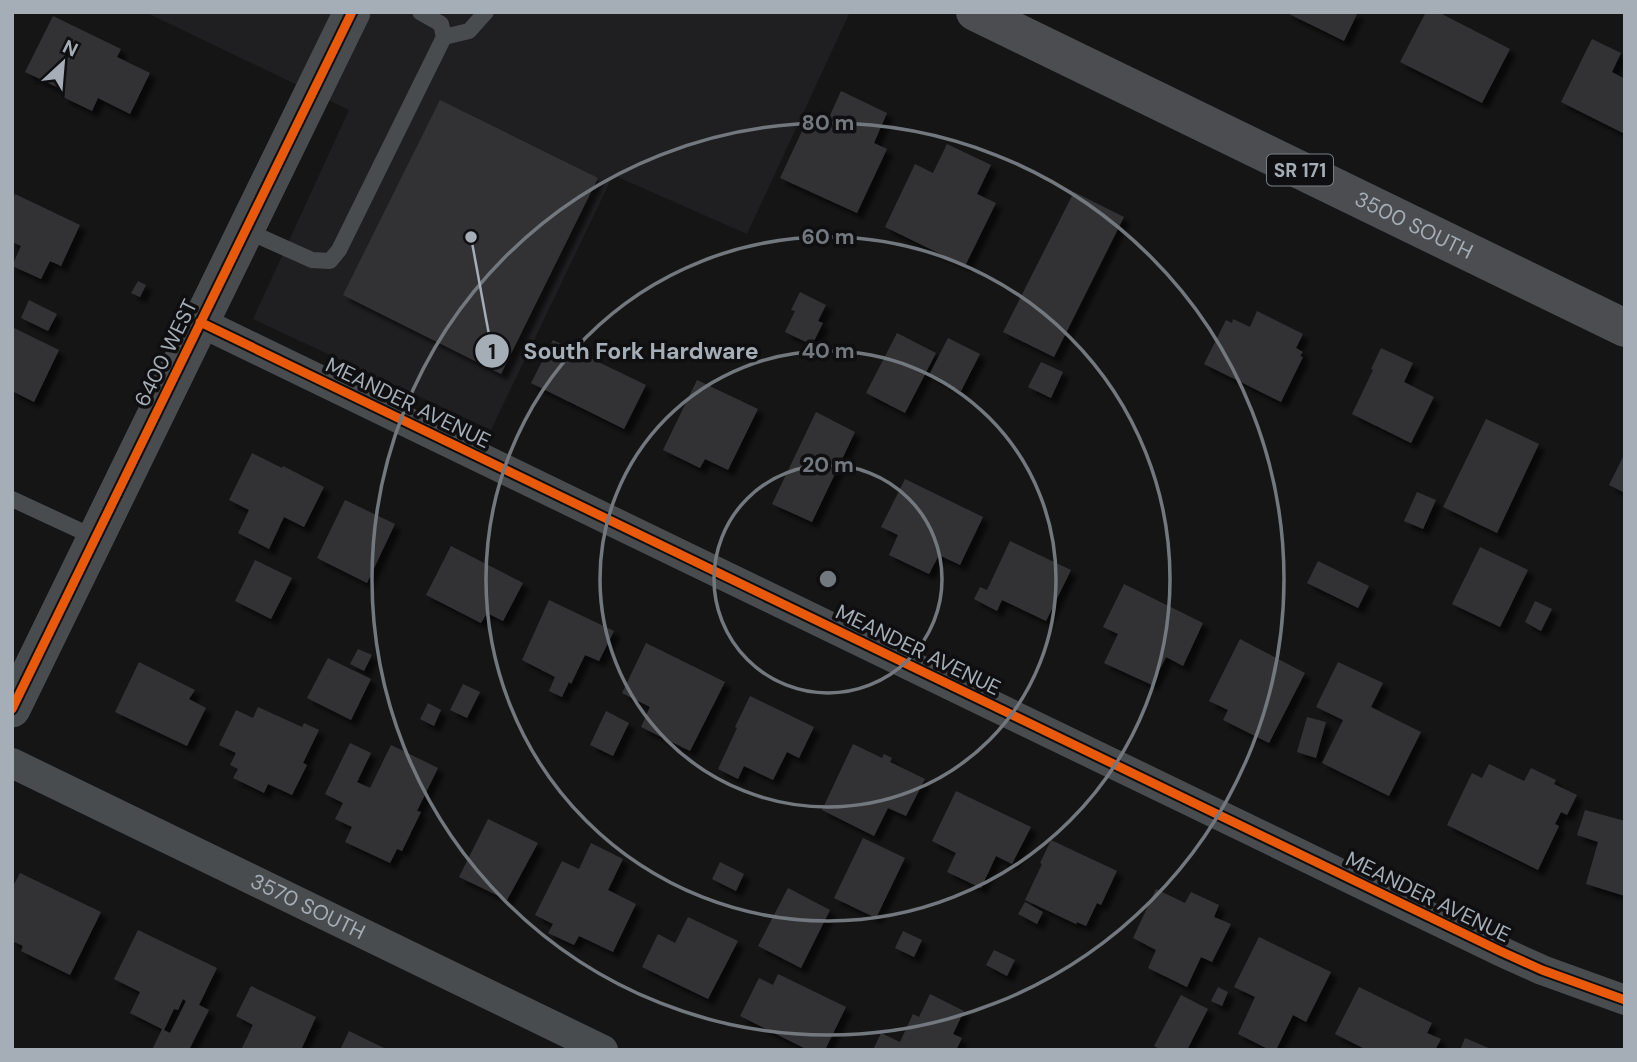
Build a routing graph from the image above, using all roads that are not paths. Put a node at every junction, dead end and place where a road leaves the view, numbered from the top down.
1 (352, 12) edge
2 (420, 12) edge
3 (486, 12) edge
4 (975, 12) edge
5 (444, 37) junction
6 (245, 230) junction
7 (200, 322) junction
8 (1625, 328) edge
9 (12, 499) edge
10 (96, 538) junction
11 (12, 709) edge
12 (12, 763) edge
13 (1625, 1000) edge
14 (603, 1050) edge

1 - 6 street, 6400 WEST
2 - 5 lane
3 - 5 lane
4 - 8 main road, 3500 SOUTH / SR 171
5 - 6 lane
6 - 7 street, 6400 WEST
7 - 10 street, 6400 WEST
7 - 13 street, MEANDER AVENUE
9 - 10 lane
10 - 11 street, 6400 WEST
12 - 14 street, 3570 SOUTH

